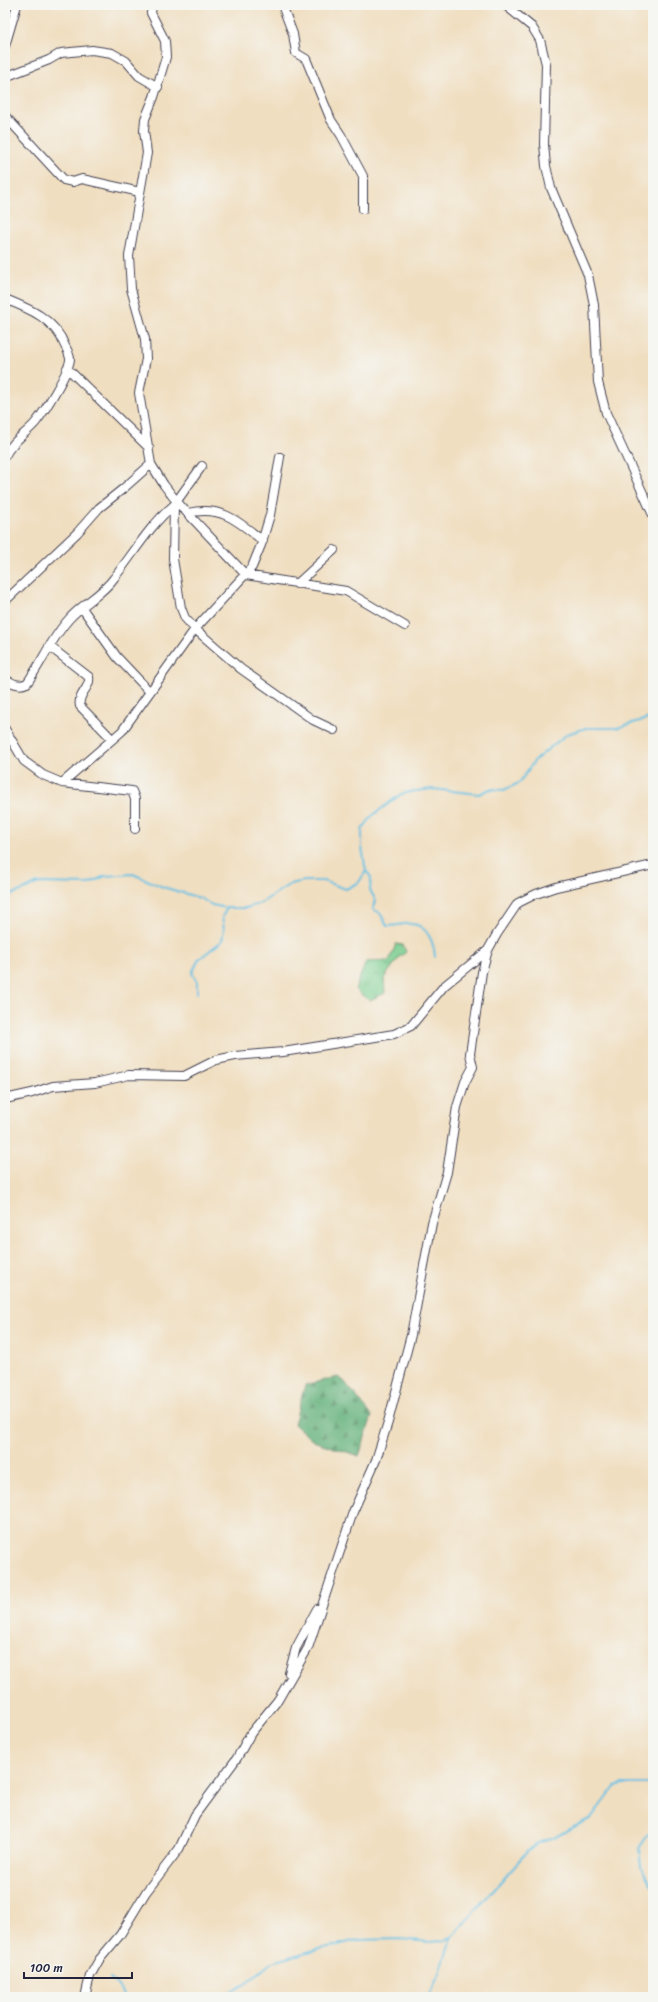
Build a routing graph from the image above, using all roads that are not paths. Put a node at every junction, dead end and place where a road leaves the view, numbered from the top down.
1 (16, 5) edge
2 (152, 5) edge
3 (282, 5) edge
4 (505, 5) edge
5 (5, 46) edge
6 (5, 77) edge
7 (158, 87) junction
8 (5, 116) edge
9 (140, 192) junction
10 (363, 209) dead end
11 (5, 299) edge
12 (67, 368) junction
13 (149, 448) junction
14 (5, 456) edge
15 (280, 457) dead end
16 (151, 464) junction
17 (202, 466) dead end
18 (176, 503) junction
19 (188, 513) junction
20 (653, 515) edge
21 (262, 541) junction
22 (334, 550) dead end
23 (246, 575) junction
24 (297, 584) junction
25 (5, 601) edge
26 (82, 608) junction
27 (405, 626) dead end
28 (195, 630) junction
29 (49, 646) junction
30 (5, 679) edge
31 (150, 692) junction
32 (5, 729) edge
33 (334, 730) dead end
34 (112, 739) junction
35 (62, 783) junction
36 (135, 829) dead end
37 (653, 865) edge
38 (488, 950) junction
39 (5, 1099) edge
40 (85, 1997) edge

1 - 5 street
2 - 7 street
3 - 10 street
4 - 20 street
6 - 7 street
7 - 9 street
8 - 9 street
9 - 13 street
11 - 12 street
12 - 13 street
12 - 14 street
13 - 16 street
15 - 21 street
16 - 18 street
16 - 25 street
17 - 18 street
18 - 19 street
18 - 26 street
18 - 28 street
19 - 21 street
19 - 23 street
21 - 23 street
22 - 24 street
23 - 24 street
23 - 28 street
24 - 27 street
26 - 29 street
26 - 31 street
28 - 31 street
28 - 33 street
29 - 30 street
29 - 34 street
31 - 34 street
32 - 35 street
34 - 35 street
35 - 36 street
37 - 38 street
38 - 39 street
38 - 40 street

